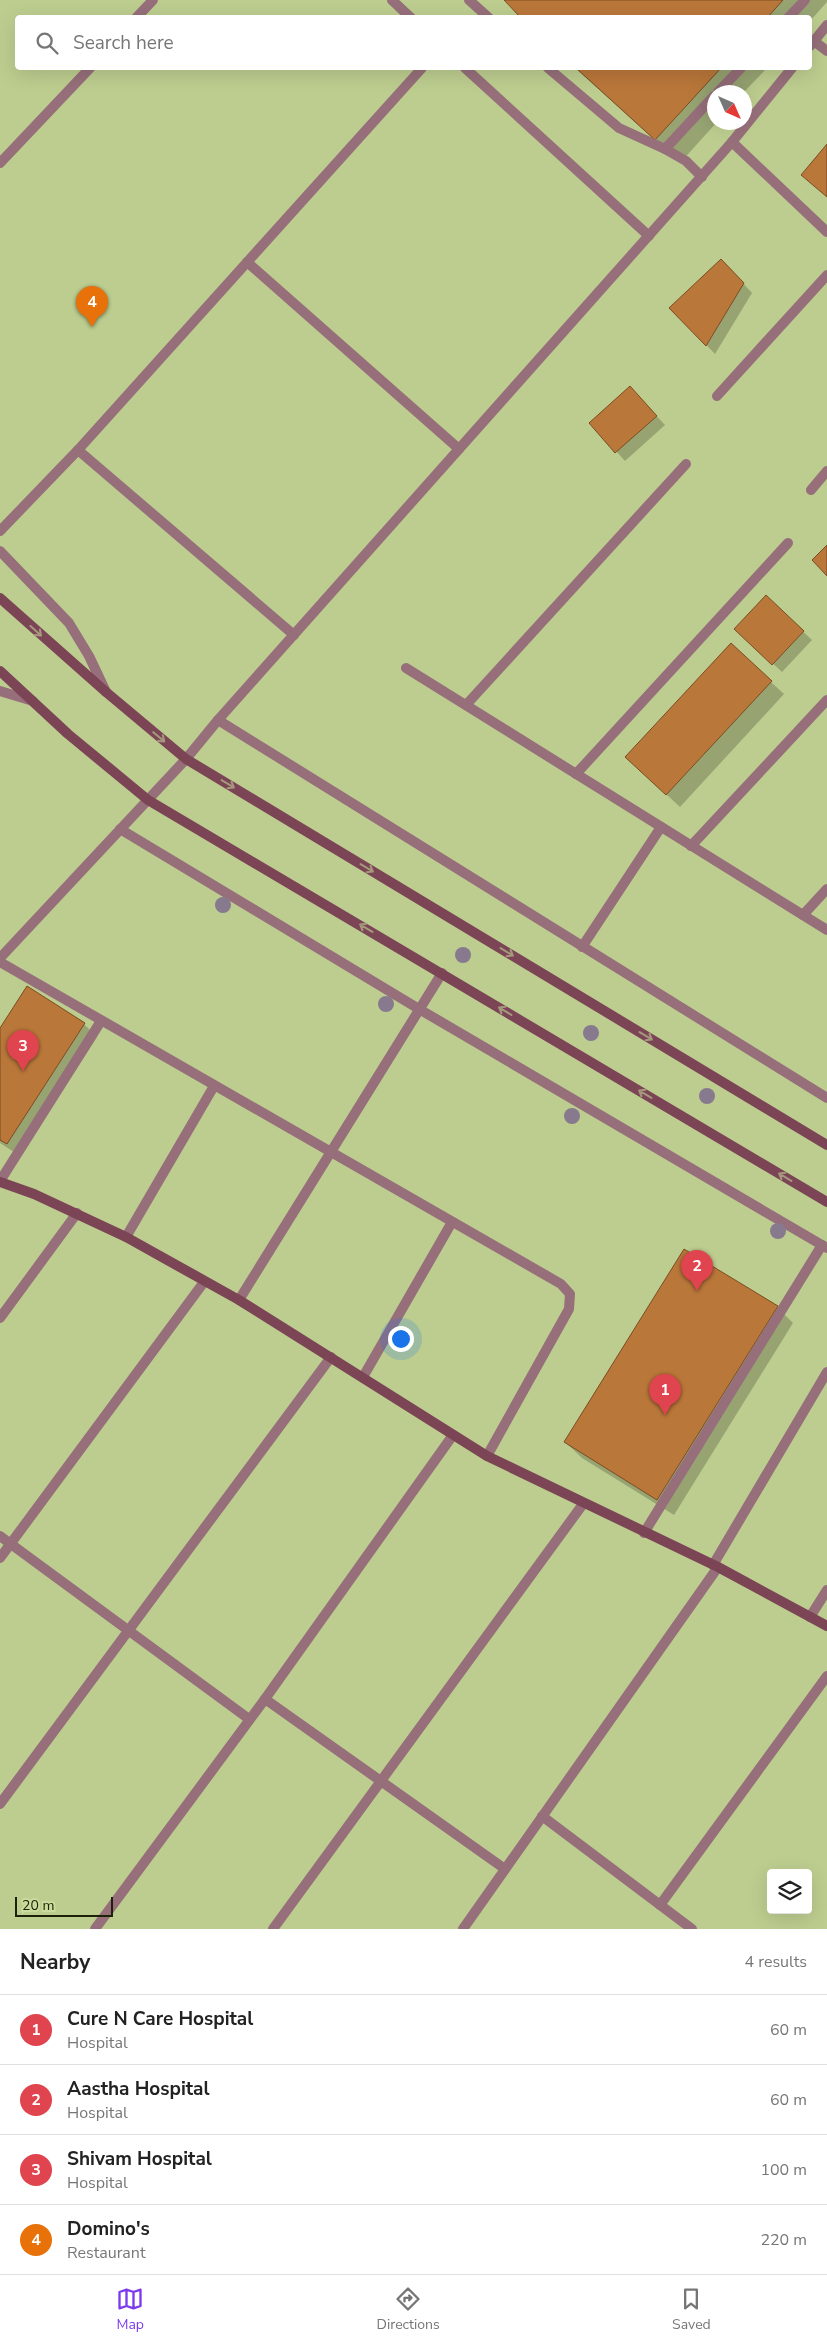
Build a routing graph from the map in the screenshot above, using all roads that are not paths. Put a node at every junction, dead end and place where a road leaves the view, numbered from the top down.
1 (153, 0) edge
2 (392, 0) edge
3 (469, 0) edge
4 (804, 0) edge
5 (139, 15) edge
6 (408, 15) edge
7 (486, 15) edge
8 (791, 15) edge
9 (827, 25) edge
10 (812, 43) edge
11 (827, 51) edge
12 (88, 70) edge
13 (420, 70) edge
14 (467, 70) edge
15 (550, 70) edge
16 (740, 70) edge
17 (790, 70) edge
18 (725, 85) edge
19 (707, 104) edge
20 (732, 142) junction
21 (666, 149) junction
22 (0, 164) edge
23 (702, 176) junction
24 (827, 232) edge
25 (649, 236) junction
26 (247, 262) junction
27 (827, 275) edge
28 (717, 396) dead end
29 (459, 449) junction
30 (78, 450) junction
31 (686, 464) dead end
32 (827, 472) edge
33 (811, 490) dead end
34 (0, 531) edge
35 (788, 543) dead end
36 (0, 551) edge
37 (0, 598) edge
38 (294, 635) junction
39 (406, 668) dead end
40 (0, 671) edge
41 (0, 691) edge
42 (106, 692) junction
43 (827, 700) edge
44 (33, 701) junction
45 (466, 706) junction
46 (218, 720) junction
47 (186, 759) junction
48 (576, 774) junction
49 (148, 800) junction
50 (661, 827) junction
51 (120, 829) junction
52 (691, 846) junction
53 (827, 889) edge
54 (803, 915) junction
55 (827, 930) edge
56 (582, 947) junction
57 (0, 958) edge
58 (0, 962) edge
59 (442, 974) junction
60 (420, 1010) junction
61 (101, 1020) junction
62 (214, 1086) junction
63 (827, 1098) edge
64 (827, 1144) edge
65 (330, 1152) junction
66 (0, 1182) edge
67 (827, 1202) edge
68 (77, 1213) junction
69 (452, 1222) junction
70 (126, 1237) junction
71 (824, 1246) edge
72 (204, 1282) junction
73 (239, 1300) junction
74 (0, 1318) edge
75 (331, 1357) junction
76 (827, 1372) edge
77 (363, 1377) junction
78 (453, 1435) junction
79 (487, 1456) junction
80 (583, 1504) junction
81 (644, 1533) junction
82 (0, 1536) edge
83 (11, 1544) junction
84 (0, 1558) edge
85 (716, 1566) junction
86 (827, 1590) edge
87 (810, 1617) junction
88 (827, 1626) edge
89 (129, 1629) junction
90 (827, 1676) edge
91 (265, 1699) junction
92 (250, 1719) junction
93 (380, 1782) junction
94 (0, 1804) edge
95 (542, 1816) junction
96 (505, 1869) junction
97 (660, 1905) junction
98 (95, 1929) edge
99 (273, 1929) edge
100 (463, 1929) edge
101 (692, 1929) edge

1 - 5 street
2 - 6 street
3 - 7 street
4 - 8 street
9 - 10 street
10 - 11 street
12 - 22 street
13 - 26 street
14 - 25 street
15 - 21 street
16 - 18 street
17 - 20 street
19 - 21 street
20 - 23 street
20 - 24 street
21 - 23 street
23 - 25 street
25 - 29 street
26 - 29 street
26 - 30 street
27 - 28 street
29 - 38 street
30 - 34 street
30 - 38 street
31 - 45 street
32 - 33 street
35 - 48 street
36 - 42 street
37 -> 42 street
38 - 46 street
39 - 45 street
40 - 44 street
41 - 44 street
42 -> 47 street
43 - 52 street
44 - 49 street
45 - 48 street
46 - 47 street
46 - 56 street
47 - 49 street
47 -> 64 street
48 - 50 street
49 - 51 street
59 -> 49 street
50 - 52 street
50 - 56 street
51 - 57 street
51 - 60 street
52 - 54 street
53 - 54 street
54 - 55 street
56 - 63 street
58 - 61 street
59 - 60 street
67 -> 59 street
60 - 65 street
60 - 71 street
61 - 62 street
61 - 66 street
62 - 65 street
62 - 70 street
65 - 69 street
65 - 73 street
66 - 68 street
68 - 70 street
68 - 74 street
69 - 77 street
69 - 79 street
70 - 72 street
71 - 81 street
72 - 73 street
72 - 83 street
73 - 75 street
75 - 77 street
75 - 89 street
76 - 85 street
77 - 78 street
78 - 79 street
78 - 91 street
79 - 80 street
80 - 81 street
80 - 93 street
81 - 85 street
82 - 83 street
83 - 84 street
83 - 89 street
85 - 87 street
85 - 95 street
86 - 87 street
87 - 88 street
89 - 92 street
89 - 94 street
90 - 97 street
91 - 92 street
91 - 93 street
92 - 98 street
93 - 96 street
93 - 99 street
95 - 96 street
95 - 97 street
96 - 100 street
97 - 101 street

